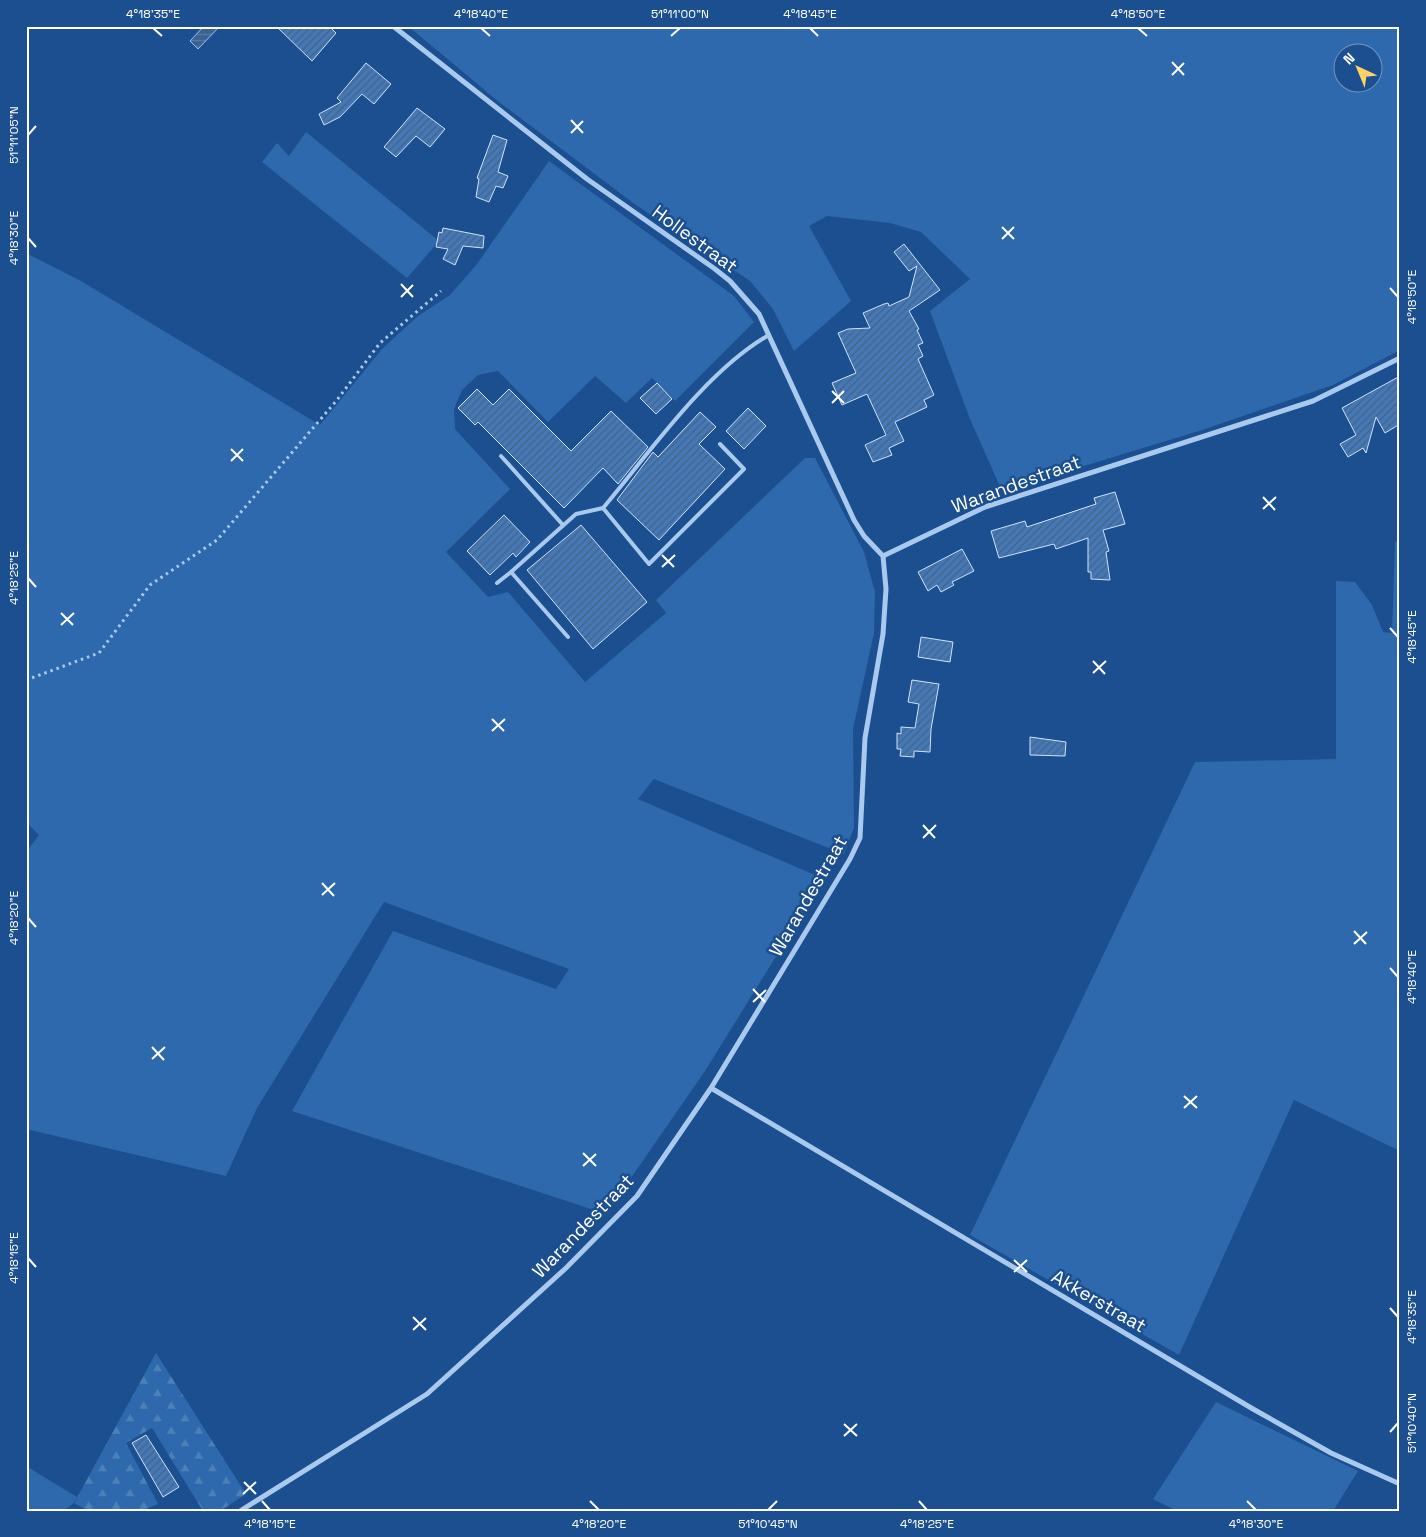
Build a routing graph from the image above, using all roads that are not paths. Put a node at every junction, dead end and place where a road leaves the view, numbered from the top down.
1 (393, 26) edge
2 (770, 335) junction
3 (1400, 358) edge
4 (720, 444) dead end
5 (501, 456) dead end
6 (603, 508) junction
7 (563, 525) junction
8 (883, 556) junction
9 (511, 572) junction
10 (497, 583) dead end
11 (568, 637) dead end
12 (711, 1088) junction
13 (1400, 1484) edge
14 (240, 1511) edge

1 - 2 street, Hollestraat
2 - 6 lane
2 - 8 street, Hollestraat
3 - 8 street, Warandestraat
4 - 6 lane
5 - 7 lane
6 - 7 lane
7 - 9 lane
8 - 12 street, Warandestraat
9 - 10 lane
9 - 11 lane
12 - 13 street, Akkerstraat
12 - 14 street, Warandestraat

